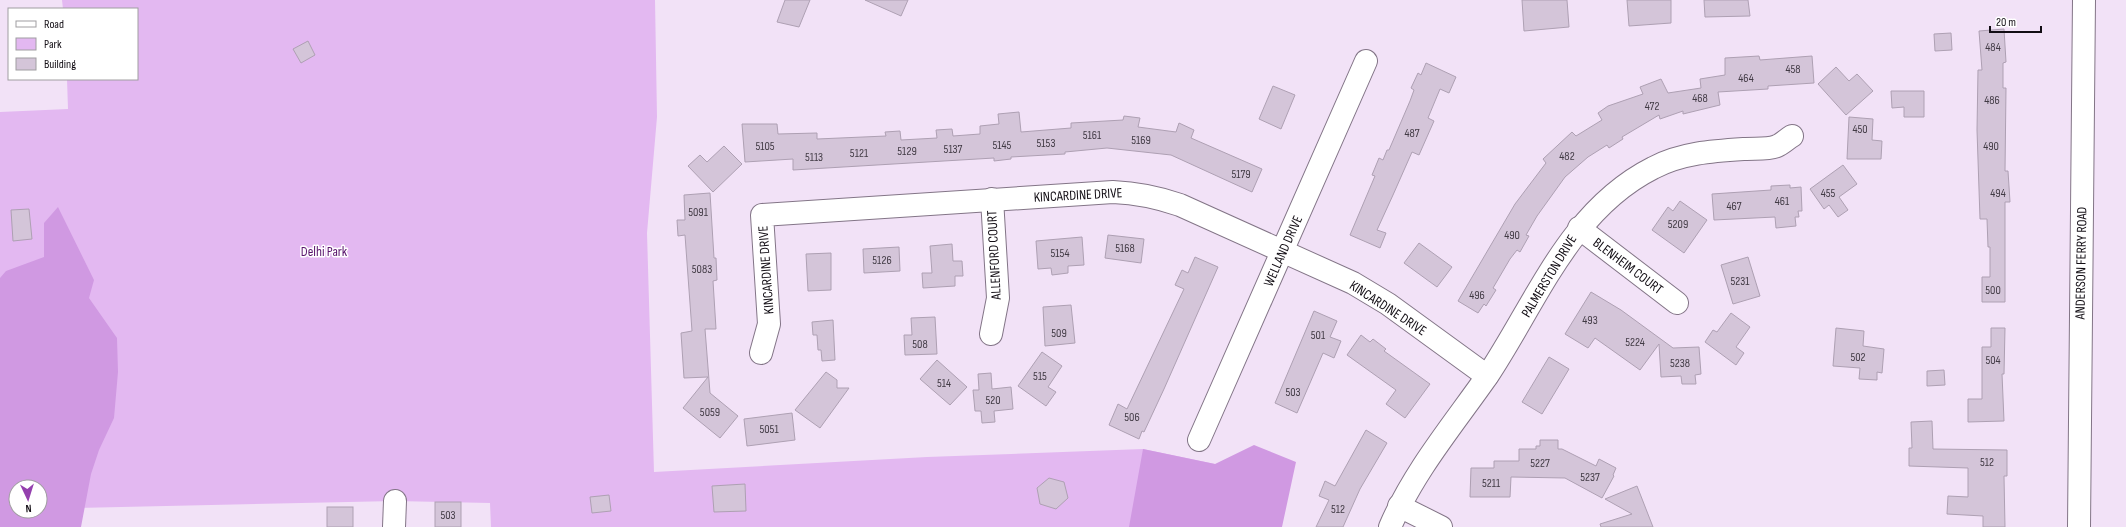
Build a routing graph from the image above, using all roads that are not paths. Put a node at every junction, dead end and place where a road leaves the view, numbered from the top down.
1 (2084, 0) edge
2 (1366, 61) dead end
3 (1792, 136) dead end
4 (992, 199) junction
5 (1579, 228) junction
6 (1283, 252) junction
7 (1678, 303) dead end
8 (991, 334) dead end
9 (761, 353) dead end
10 (1487, 376) junction
11 (1198, 440) dead end
12 (394, 501) dead end
13 (1399, 506) junction
14 (394, 527) edge
15 (1390, 527) edge
16 (1441, 527) edge
17 (2079, 527) edge

1 - 17 street, ANDERSON FERRY ROAD
2 - 6 street, WELLAND DRIVE
3 - 5 street, PALMERSTON DRIVE
4 - 6 street, KINCARDINE DRIVE
4 - 8 street, ALLENFORD COURT
4 - 9 street, KINCARDINE DRIVE
5 - 7 street, BLENHEIM COURT
5 - 10 street, PALMERSTON DRIVE
6 - 10 street, KINCARDINE DRIVE
6 - 11 street, WELLAND DRIVE
10 - 13 street, PALMERSTON DRIVE
12 - 14 street
13 - 15 street, PALMERSTON DRIVE
13 - 16 street

